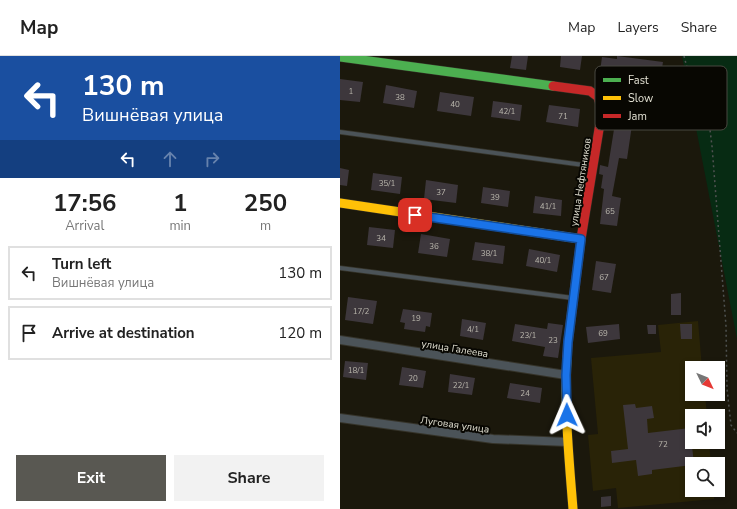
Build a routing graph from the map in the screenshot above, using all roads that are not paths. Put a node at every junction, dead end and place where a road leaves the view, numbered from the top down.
1 (340, 57) edge
2 (595, 95) edge
3 (599, 130) edge
4 (340, 132) edge
5 (593, 166) junction
6 (340, 204) edge
7 (581, 239) junction
8 (340, 268) edge
9 (574, 298) junction
10 (340, 340) edge
11 (566, 375) junction
12 (340, 418) edge
13 (568, 442) junction
14 (573, 509) edge

1 - 2 street
3 - 5 street, улица Нефтяников
4 - 5 lane
5 - 7 street, улица Нефтяников
6 - 7 street
7 - 9 street, улица Нефтяников
8 - 9 lane
9 - 11 street, улица Нефтяников
10 - 11 street, улица Галеева
11 - 13 street, улица Нефтяников
12 - 13 street, Луговая улица
13 - 14 street, улица Нефтяников

